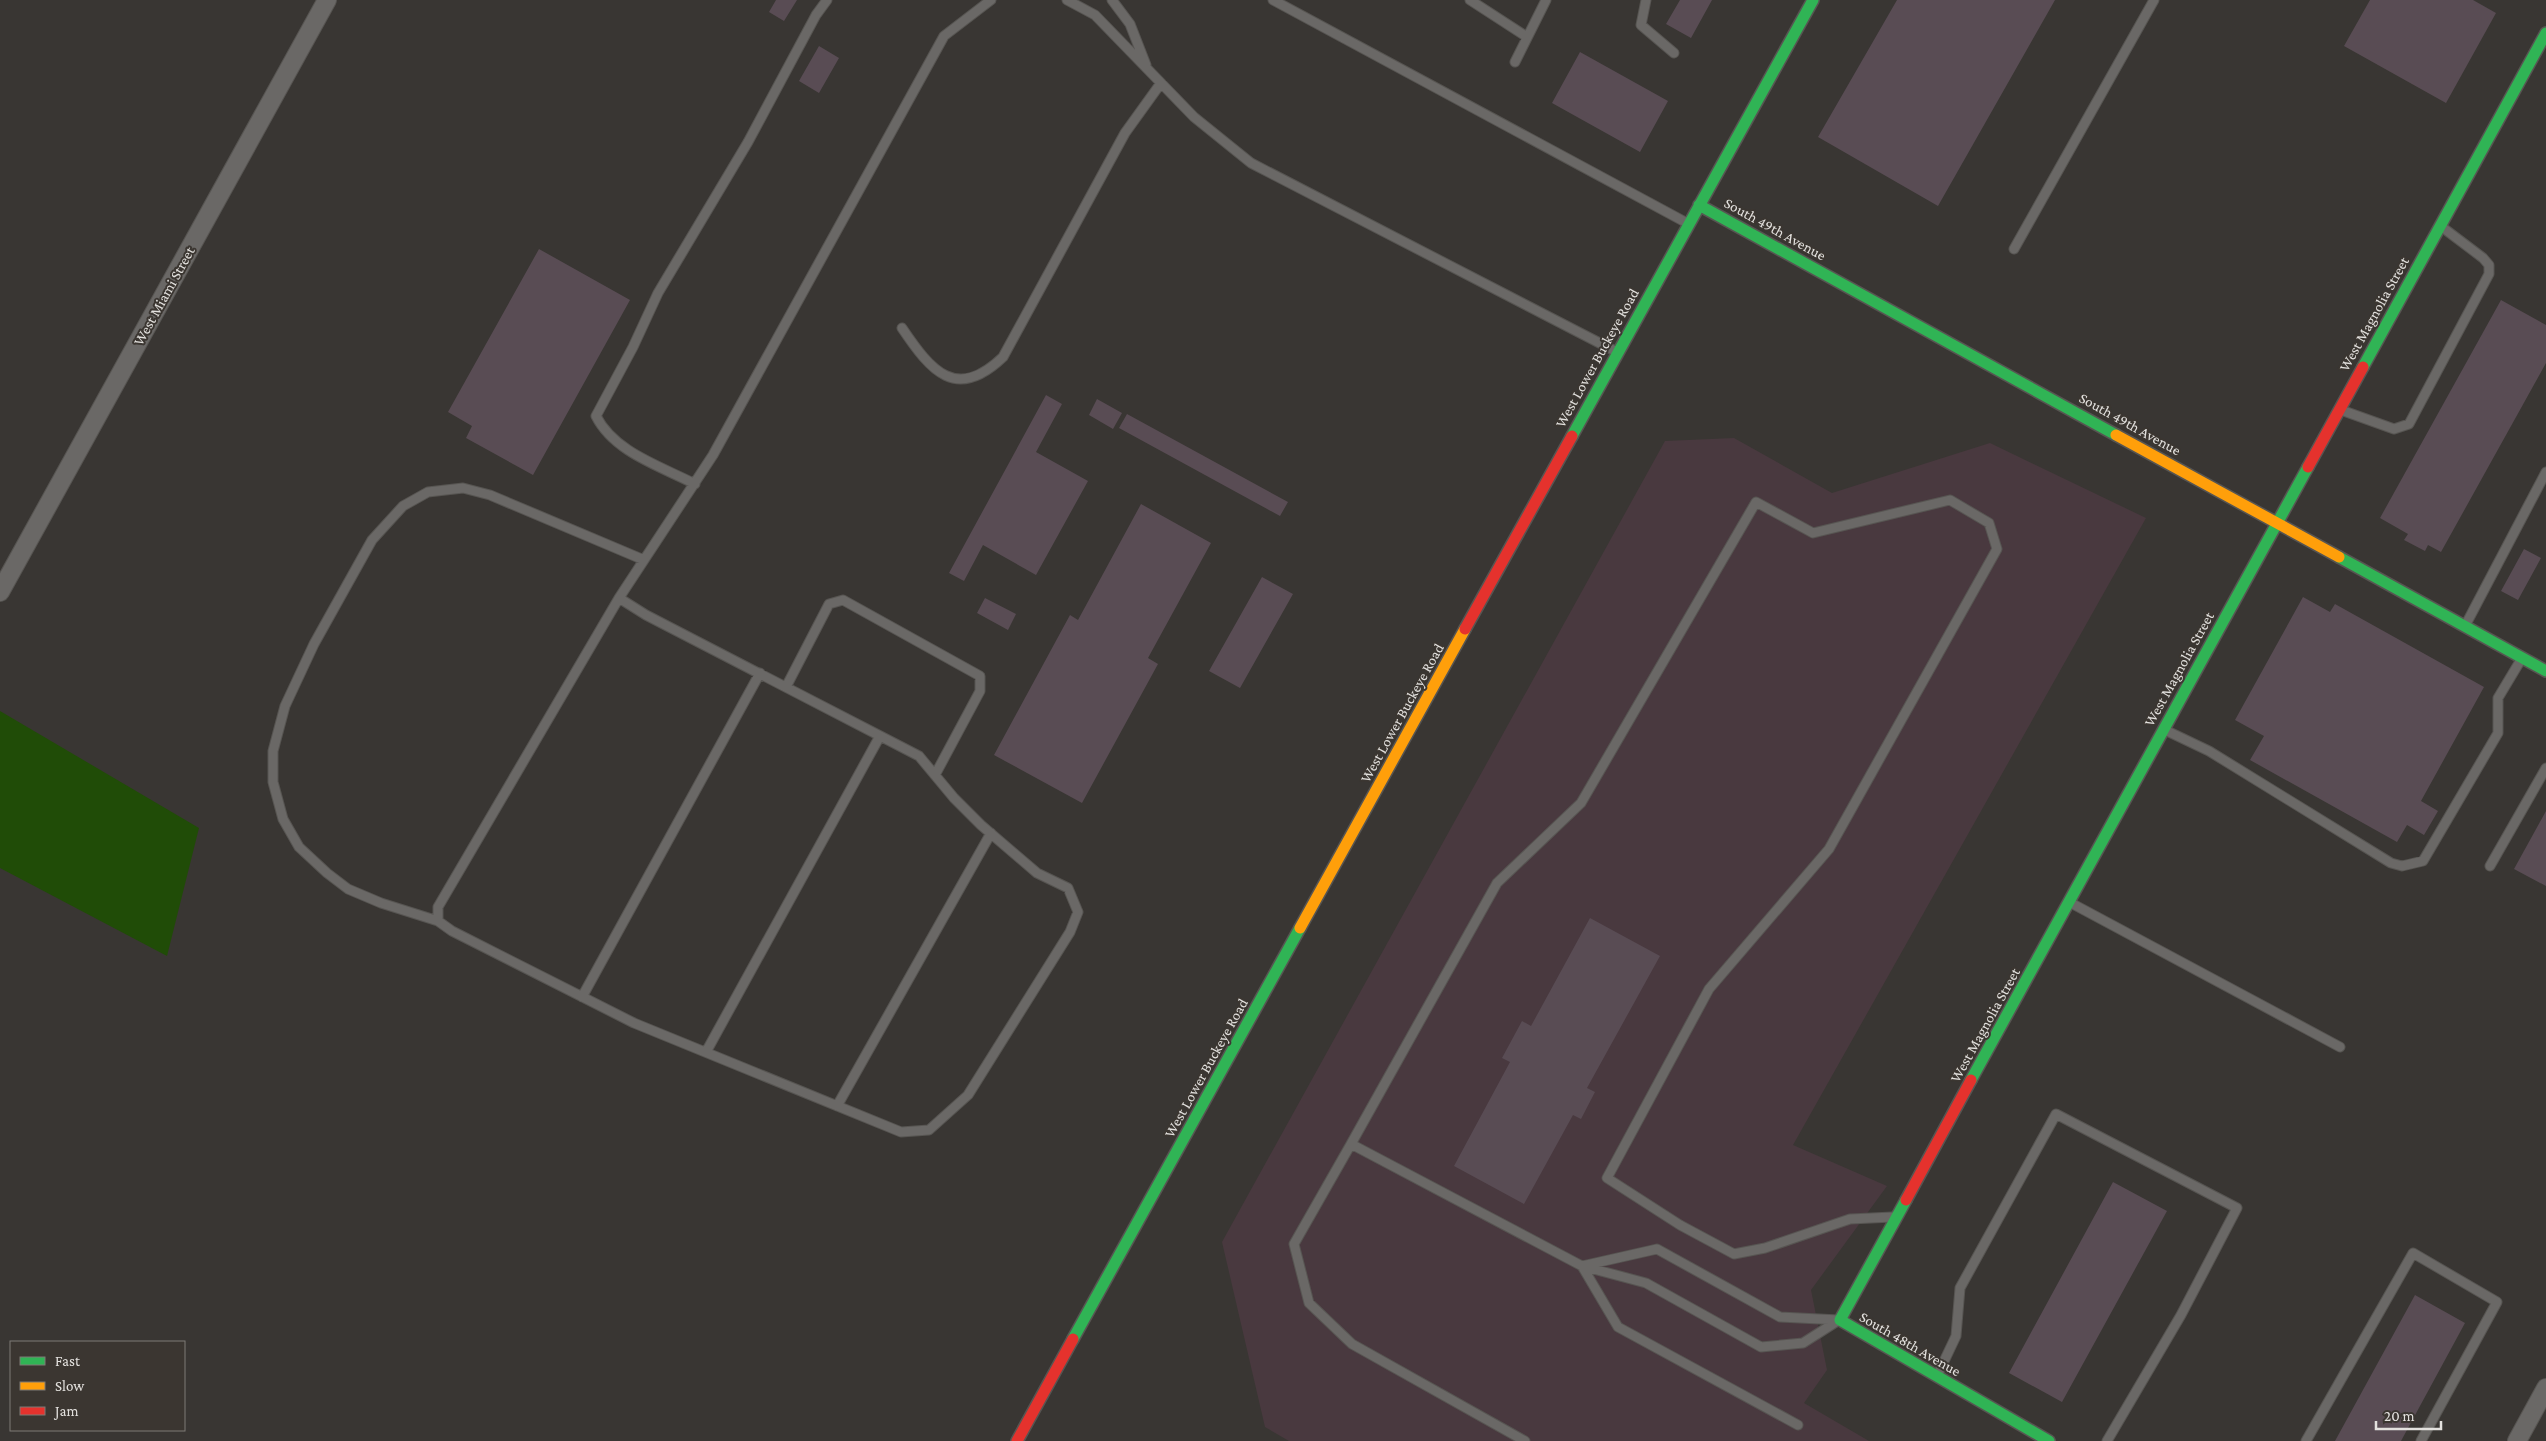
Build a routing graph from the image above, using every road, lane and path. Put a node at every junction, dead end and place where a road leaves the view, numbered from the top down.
1 (327, 0) edge
2 (827, 0) edge
3 (991, 0) edge
4 (1067, 0) edge
5 (1112, 0) edge
6 (1273, 0) edge
7 (1470, 0) edge
8 (1546, 0) edge
9 (1646, 0) edge
10 (1813, 0) edge
11 (2154, 0) edge
12 (2546, 33) edge
13 (1527, 37) junction
14 (1674, 53) dead end
15 (1515, 62) dead end
16 (1148, 70) junction
17 (1161, 83) junction
18 (1699, 205) junction
19 (1688, 224) junction
20 (2440, 226) junction
21 (2014, 250) dead end
22 (902, 328) dead end
23 (1618, 352) junction
24 (2339, 410) junction
25 (2546, 472) edge
26 (695, 484) junction
27 (2278, 521) junction
28 (644, 560) junction
29 (0, 592) edge
30 (619, 598) junction
31 (2465, 626) junction
32 (2522, 658) junction
33 (2546, 671) edge
34 (760, 673) junction
35 (786, 687) junction
36 (2163, 729) junction
37 (880, 736) junction
38 (2546, 768) edge
39 (935, 775) junction
40 (991, 833) junction
41 (2490, 866) dead end
42 (2069, 902) junction
43 (438, 921) junction
44 (582, 997) junction
45 (2340, 1047) dead end
46 (706, 1052) junction
47 (837, 1106) junction
48 (1351, 1144) junction
49 (1897, 1216) junction
50 (1582, 1266) junction
51 (1840, 1320) junction
52 (1936, 1376) junction
53 (2546, 1388) edge
54 (1798, 1425) dead end
55 (1017, 1441) edge
56 (1525, 1441) edge
57 (2049, 1441) edge
58 (2107, 1441) edge
59 (2306, 1441) edge
60 (2420, 1441) edge
61 (2517, 1441) edge

1 - 29 street, West Miami Street
2 - 26 lane
3 - 26 lane
4 - 16 lane
5 - 16 lane
6 - 19 lane
7 - 13 lane
8 - 13 lane
9 - 14 lane
10 - 18 street, West Lower Buckeye Road
11 - 21 lane
12 - 20 street, West Magnolia Street
13 - 15 lane
16 - 17 lane
17 - 22 lane
17 - 23 lane
18 - 19 street, West Lower Buckeye Road
18 - 27 street, South 49th Avenue
19 - 23 street, West Lower Buckeye Road
20 - 24 street, West Magnolia Street
20 - 24 lane
23 - 55 street, West Lower Buckeye Road
24 - 27 street, West Magnolia Street
25 - 31 lane
26 - 28 lane
27 - 31 street, South 49th Avenue
27 - 36 street, West Magnolia Street
28 - 30 lane
28 - 43 lane
30 - 34 lane
30 - 43 lane
31 - 32 street, South 49th Avenue
32 - 33 street, South 49th Avenue
32 - 36 lane
34 - 35 lane
34 - 44 lane
35 - 37 lane
35 - 39 lane
36 - 42 street, West Magnolia Street
37 - 39 lane
37 - 46 lane
38 - 41 lane
39 - 40 lane
40 - 47 lane
40 - 47 lane
42 - 45 lane
42 - 49 street, West Magnolia Street
43 - 44 lane
44 - 46 lane
46 - 47 lane
48 - 49 lane
48 - 50 lane, South 48th Avenue
48 - 56 lane
49 - 51 street, West Magnolia Street
50 - 51 lane
50 - 51 lane, South 48th Avenue
50 - 54 lane
51 - 52 street, South 48th Avenue
52 - 57 street, South 48th Avenue
52 - 58 lane
53 - 61 street
59 - 60 lane

